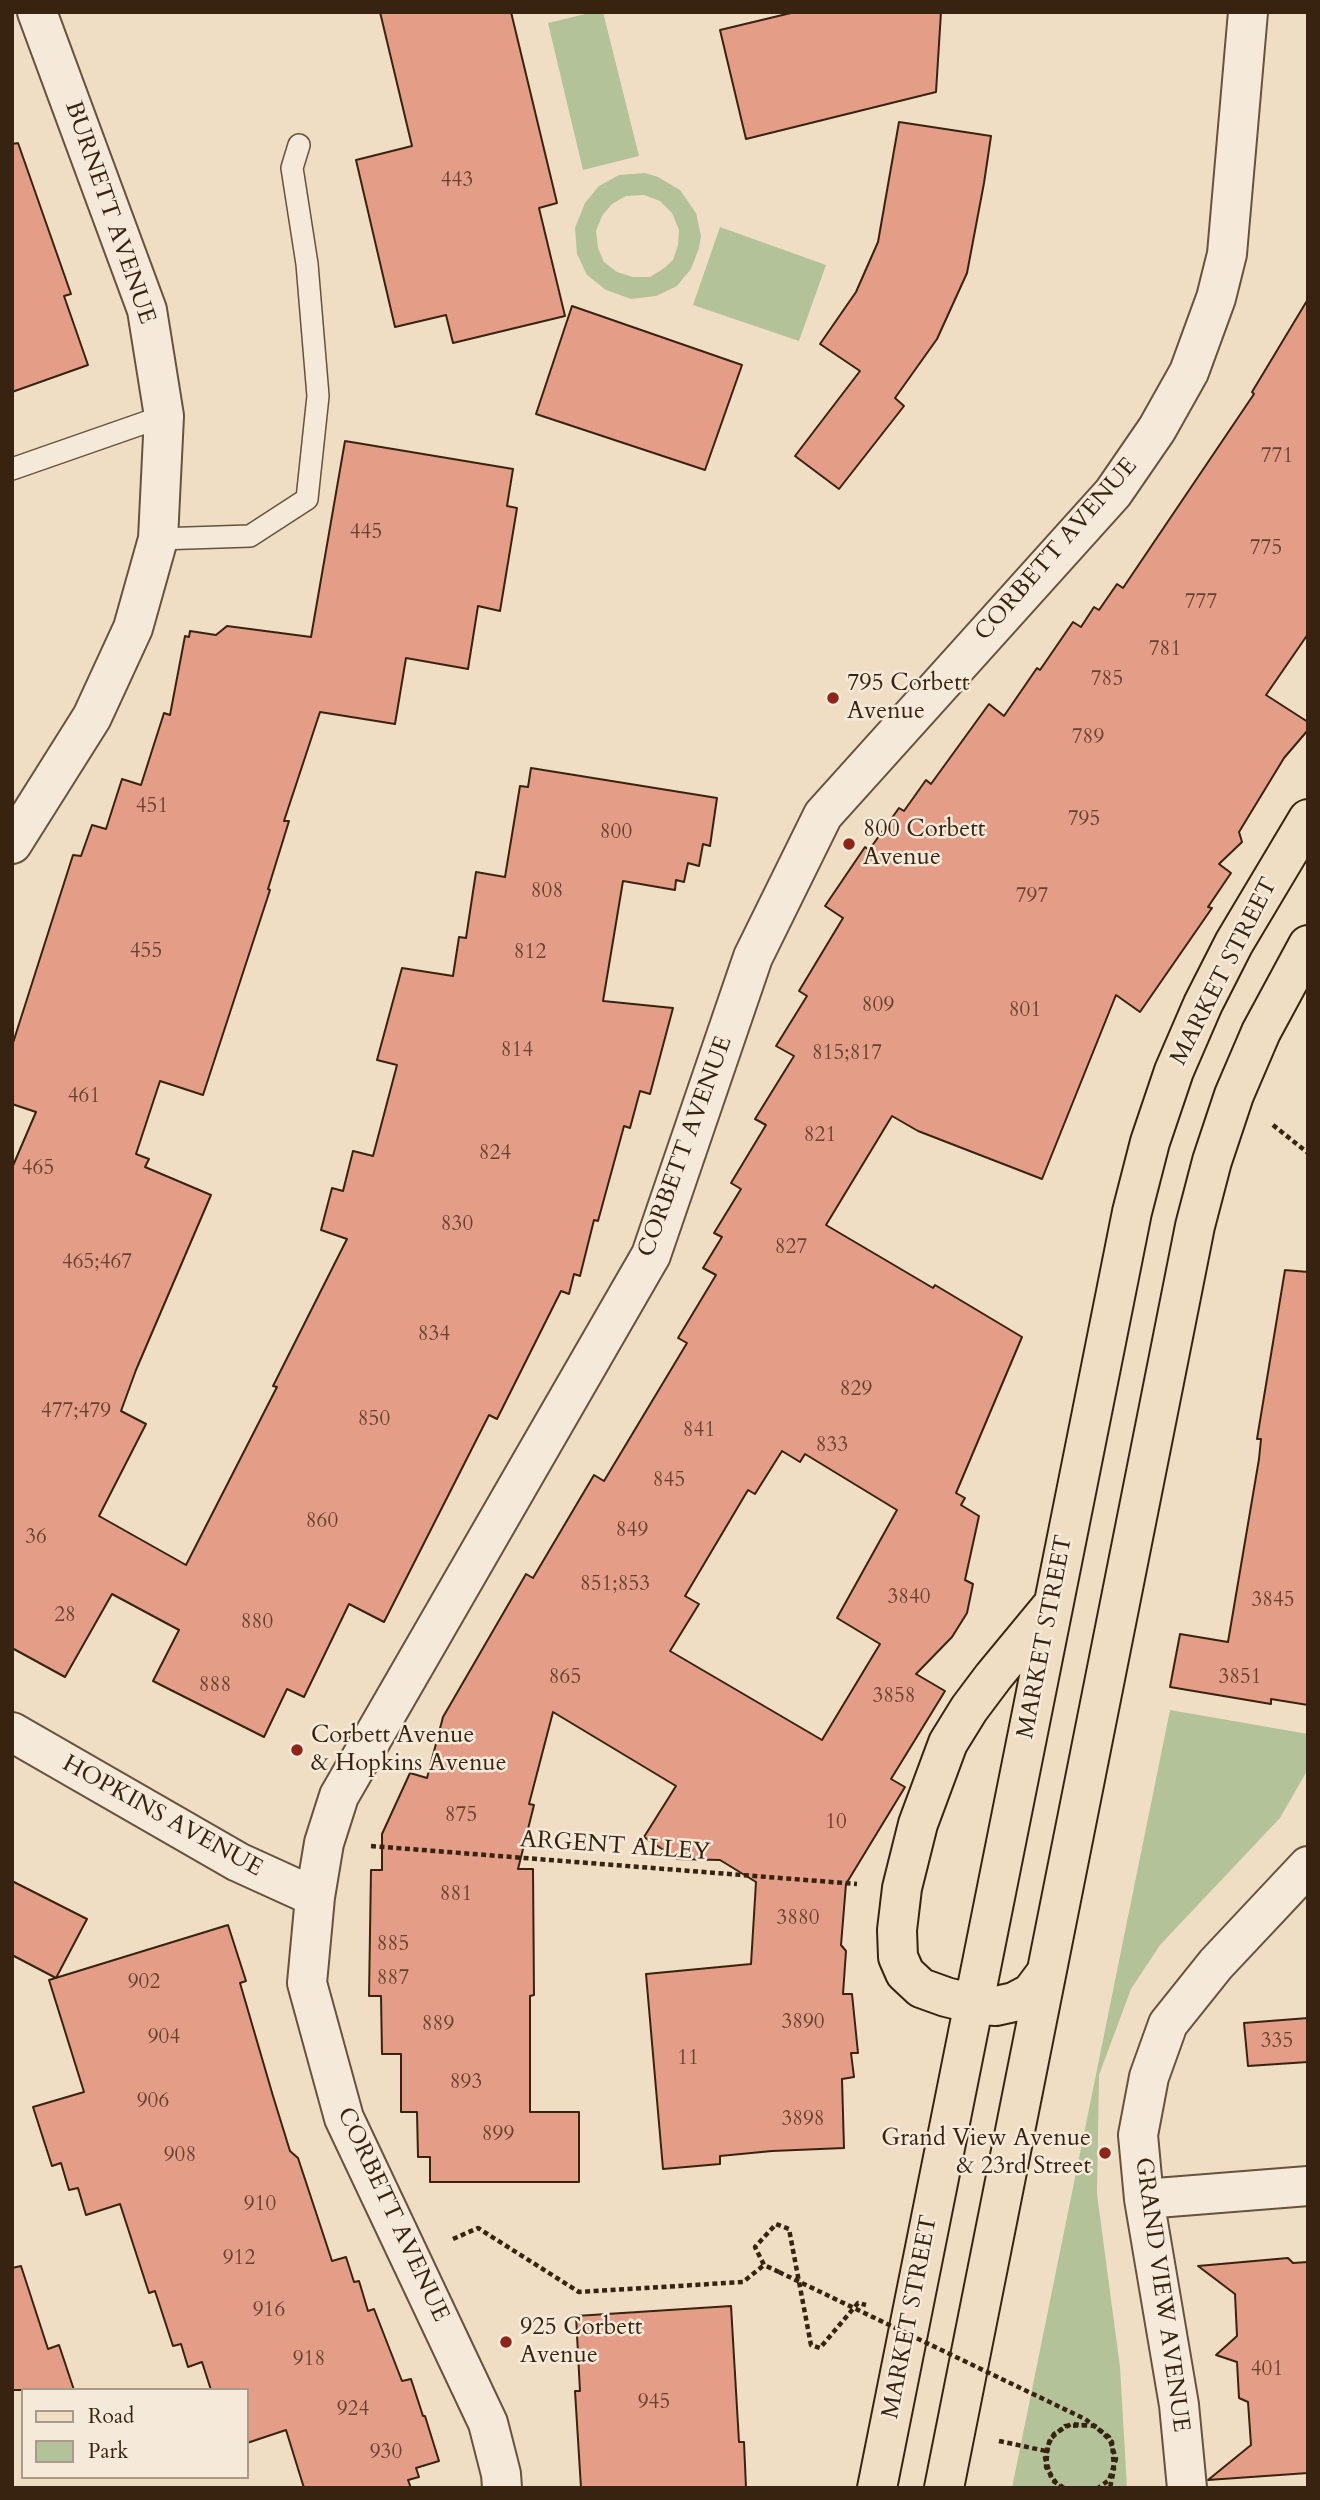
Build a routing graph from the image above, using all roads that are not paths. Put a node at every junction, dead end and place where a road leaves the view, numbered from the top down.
1 (37, 12) edge
2 (1248, 12) edge
3 (299, 145) dead end
4 (164, 416) junction
5 (12, 470) edge
6 (158, 539) junction
7 (1308, 819) edge
8 (12, 844) edge
9 (1308, 945) edge
10 (1053, 1604) junction
11 (12, 1731) edge
12 (1308, 1866) edge
13 (315, 1897) junction
14 (1046, 1973) junction
15 (974, 2004) junction
16 (1308, 2186) edge
17 (1144, 2199) junction
18 (502, 2488) edge
19 (877, 2488) edge
20 (944, 2488) edge
21 (1187, 2488) edge

1 - 4 street, BURNETT AVENUE
2 - 13 street, CORBETT AVENUE
3 - 6 lane
4 - 5 lane
4 - 6 street, BURNETT AVENUE
6 - 8 street, BURNETT AVENUE
7 - 10 main road, MARKET STREET
9 - 14 main road
10 - 15 main road, MARKET STREET
10 - 15 main road
11 - 13 street, HOPKINS AVENUE
12 - 17 street, GRAND VIEW AVENUE
13 - 18 street, CORBETT AVENUE
14 - 15 main road
14 - 20 main road
15 - 19 main road, MARKET STREET
16 - 17 street
17 - 21 street, GRAND VIEW AVENUE

